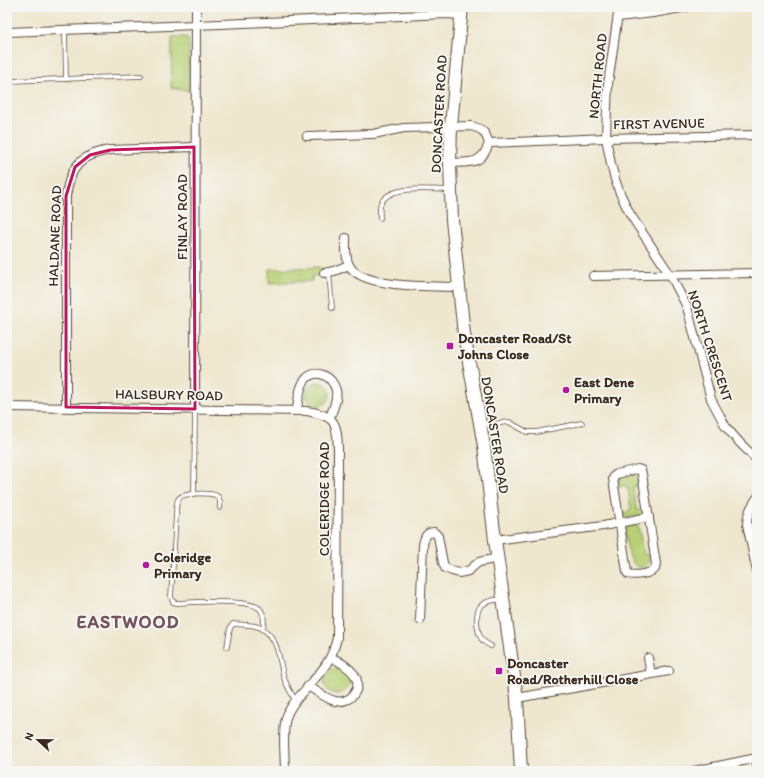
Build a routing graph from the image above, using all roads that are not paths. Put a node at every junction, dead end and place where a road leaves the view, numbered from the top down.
1 (196, 7) edge
2 (619, 7) edge
3 (687, 7) edge
4 (462, 11) edge
5 (618, 17) junction
6 (196, 25) junction
7 (65, 30) junction
8 (7, 32) edge
9 (141, 76) dead end
10 (66, 79) junction
11 (10, 82) dead end
12 (451, 126) junction
13 (757, 135) edge
14 (307, 136) dead end
15 (606, 138) junction
16 (490, 143) junction
17 (194, 147) junction
18 (450, 163) junction
19 (451, 190) junction
20 (380, 218) dead end
21 (346, 238) dead end
22 (349, 265) junction
23 (327, 273) joint
24 (757, 273) edge
25 (593, 276) dead end
26 (671, 276) junction
27 (459, 287) junction
28 (332, 308) dead end
29 (7, 407) edge
30 (66, 407) junction
31 (195, 408) junction
32 (297, 410) junction
33 (330, 417) junction
34 (582, 423) dead end
35 (480, 426) junction
36 (757, 460) edge
37 (194, 494) junction
38 (757, 498) edge
39 (220, 508) dead end
40 (649, 517) junction
41 (619, 523) junction
42 (495, 540) junction
43 (498, 558) junction
44 (757, 572) edge
45 (503, 598) junction
46 (420, 620) dead end
47 (263, 630) junction
48 (491, 646) dead end
49 (227, 647) dead end
50 (331, 657) junction
51 (648, 658) dead end
52 (669, 671) dead end
53 (650, 674) junction
54 (308, 686) junction
55 (517, 698) junction
56 (295, 701) junction
57 (757, 758) edge
58 (285, 771) edge
59 (521, 771) edge
60 (694, 771) edge

1 - 6 street, FINLAY ROAD
2 - 5 street, NORTH ROAD
3 - 5 street
4 - 6 street
4 - 12 street, DONCASTER ROAD
5 - 15 street, NORTH ROAD
6 - 7 street
6 - 17 street, FINLAY ROAD
7 - 8 street
7 - 10 lane
9 - 10 lane
10 - 11 lane
12 - 14 street
12 - 16 street
12 - 18 street, DONCASTER ROAD
13 - 15 street, FIRST AVENUE
15 - 16 street, FIRST AVENUE
15 - 26 street, NORTH ROAD
16 - 18 street
17 - 30 street, HALDANE ROAD
17 - 31 street, FINLAY ROAD
18 - 19 street, DONCASTER ROAD
19 - 20 lane
19 - 27 street, DONCASTER ROAD
21 - 22 street
22 - 23 street
22 - 27 street
23 - 28 lane
24 - 26 street
25 - 26 street
26 - 36 street, NORTH CRESCENT
27 - 35 street, DONCASTER ROAD
29 - 30 street, HALSBURY ROAD
30 - 31 street, HALSBURY ROAD
31 - 32 street, HALSBURY ROAD
31 - 37 lane
32 - 33 street, HALSBURY ROAD
32 - 33 street
33 - 50 street, COLERIDGE ROAD
34 - 35 lane
35 - 42 street, DONCASTER ROAD
37 - 39 lane
37 - 47 lane
38 - 44 street
40 - 41 street
40 - 41 street
40 - 41 street
41 - 42 street
42 - 43 street, DONCASTER ROAD
43 - 45 street, DONCASTER ROAD
43 - 46 street
45 - 48 lane
45 - 55 street, DONCASTER ROAD
47 - 49 lane
47 - 56 lane
50 - 54 street, COLERIDGE ROAD
50 - 54 street
51 - 53 street
52 - 53 street
53 - 55 street
54 - 56 street, COLERIDGE ROAD
55 - 59 street, DONCASTER ROAD
56 - 58 street, COLERIDGE ROAD
57 - 60 street

